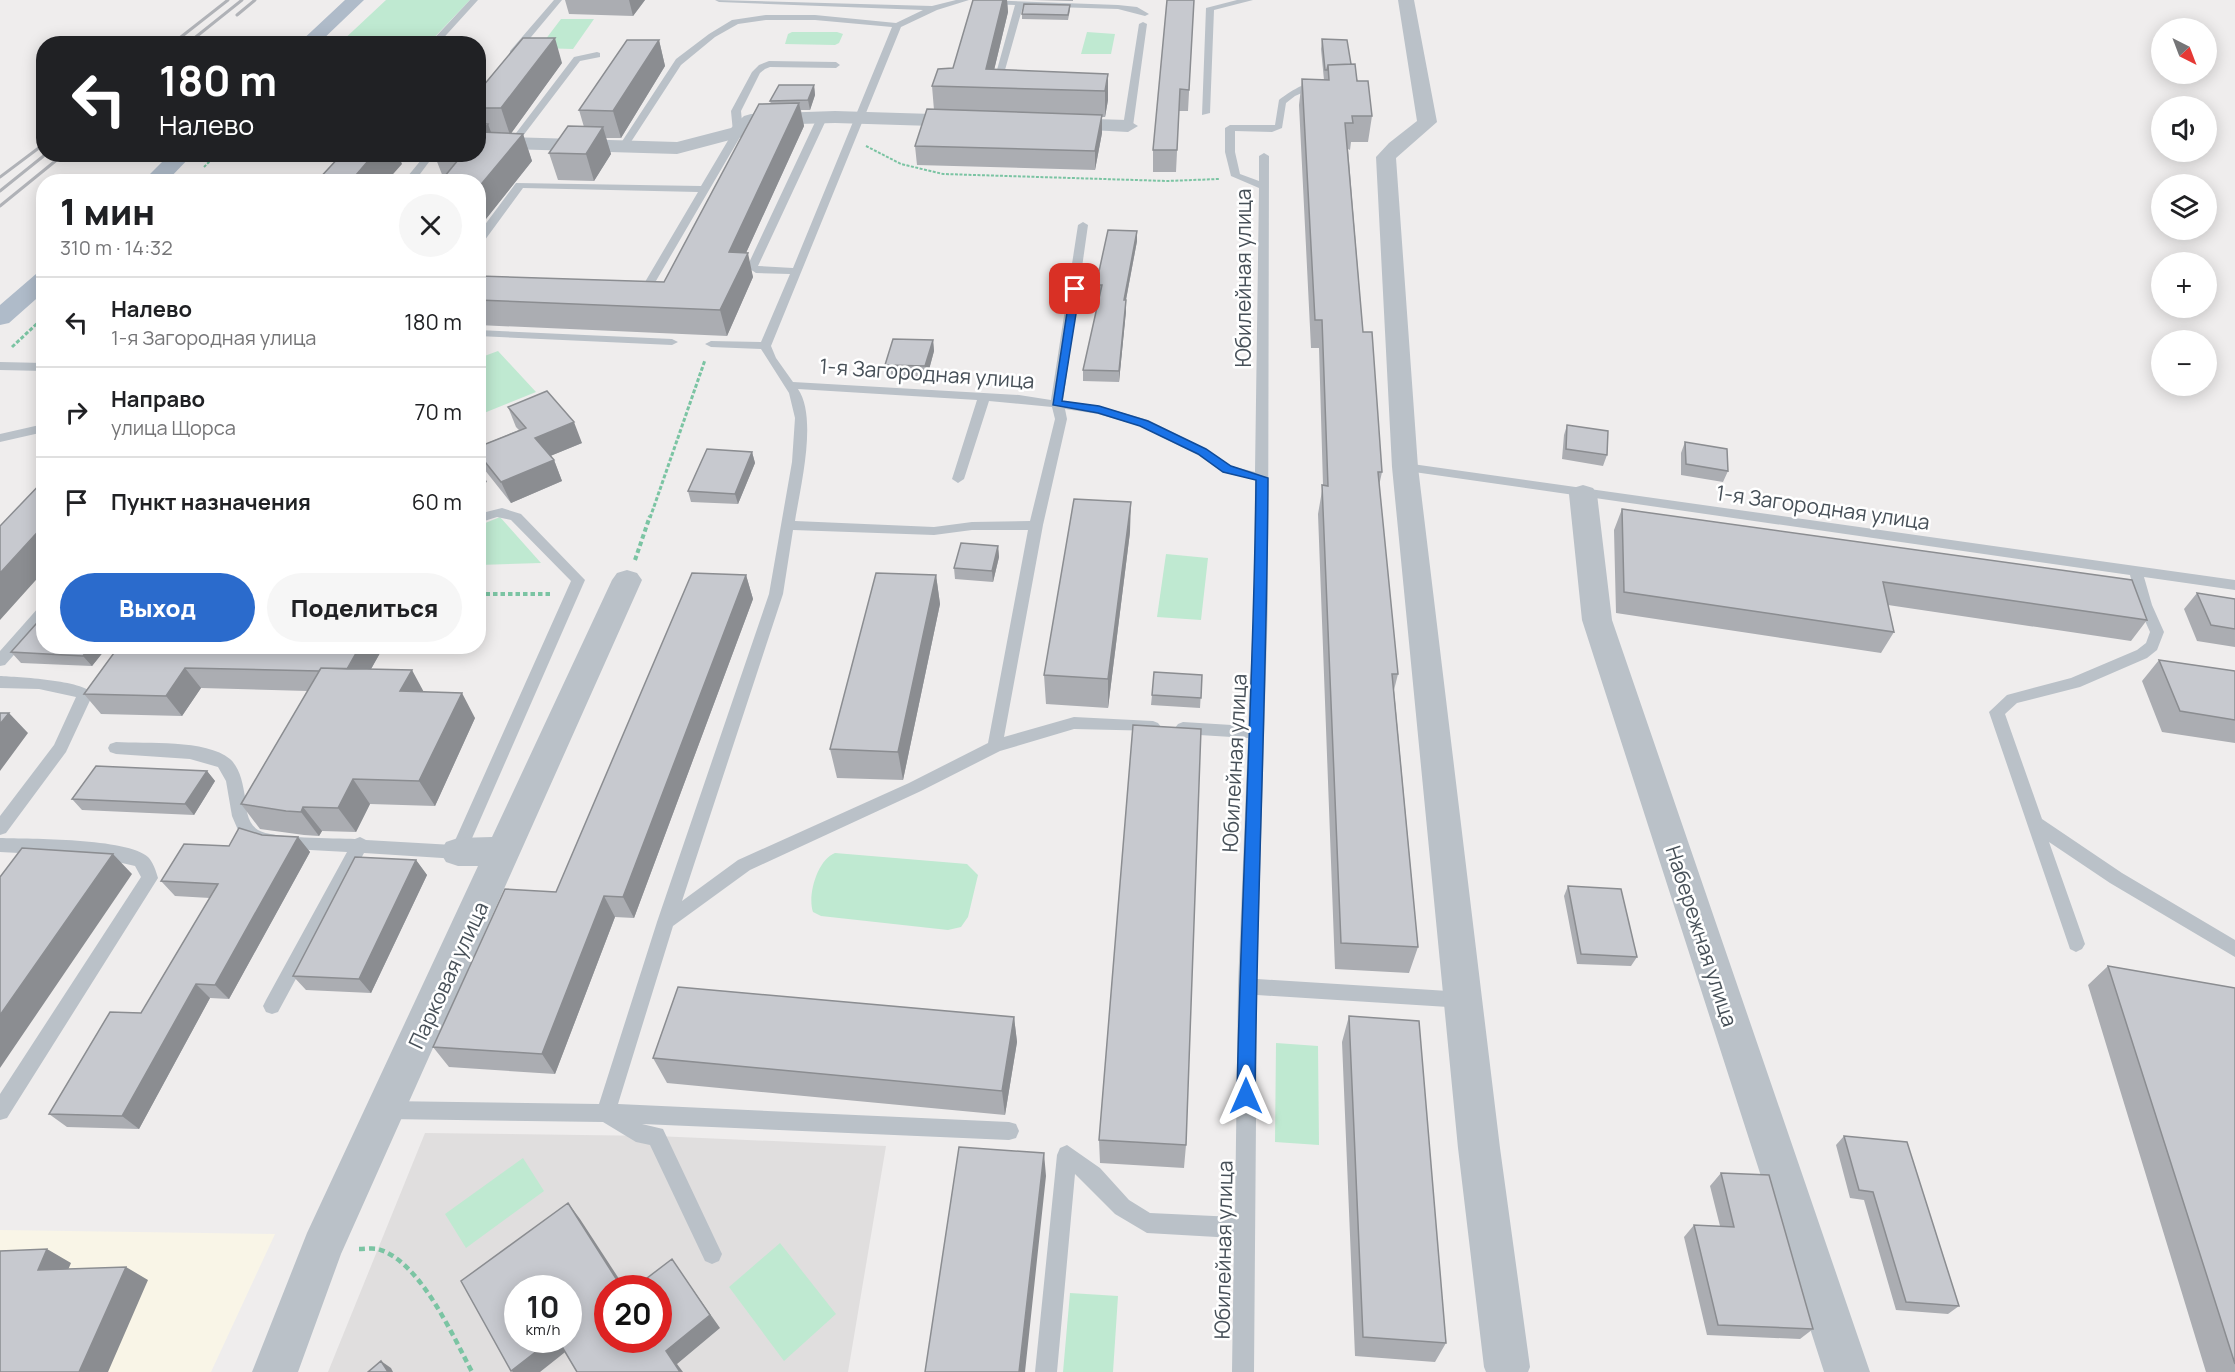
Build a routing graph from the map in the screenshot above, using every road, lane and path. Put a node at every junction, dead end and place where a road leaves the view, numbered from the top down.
1 (355, 0) edge
2 (474, 0) edge
3 (558, 0) edge
4 (719, 0) edge
5 (964, 0) edge
6 (1249, 0) edge
7 (1406, 0) edge
8 (1020, 3) junction
9 (934, 8) junction
10 (897, 26) junction
11 (317, 36) edge
12 (440, 36) edge
13 (597, 55) dead end
14 (503, 64) edge
15 (836, 64) dead end
16 (999, 77) edge
17 (1328, 83) edge
18 (1205, 113) dead end
19 (822, 118) junction
20 (861, 118) junction
21 (978, 122) edge
22 (1037, 123) edge
23 (1128, 126) joint
24 (738, 132) junction
25 (853, 138) junction
26 (486, 142) edge
27 (513, 143) junction
28 (624, 146) junction
29 (1264, 156) dead end
30 (174, 162) edge
31 (424, 162) edge
32 (162, 174) edge
33 (415, 174) edge
34 (1236, 176) junction
35 (1264, 186) junction
36 (704, 189) junction
37 (1083, 225) dead end
38 (486, 231) edge
39 (797, 271) junction
40 (36, 286) edge
41 (619, 291) edge
42 (0, 318) edge
43 (36, 324) edge
44 (486, 333) edge
45 (672, 342) edge
46 (711, 344) joint
47 (765, 346) junction
48 (7, 351) dead end
49 (0, 366) edge
50 (36, 367) edge
51 (790, 386) junction
52 (984, 397) junction
53 (1057, 403) junction
54 (36, 431) edge
55 (0, 438) edge
56 (1406, 467) junction
57 (1262, 478) junction
58 (958, 480) dead end
59 (1583, 494) junction
60 (486, 516) edge
61 (787, 525) junction
62 (1036, 525) junction
63 (2136, 572) junction
64 (627, 580) joint
65 (2235, 585) edge
66 (486, 594) edge
67 (573, 594) junction
68 (36, 620) edge
69 (0, 661) edge
70 (0, 682) edge
71 (1258, 733) junction
72 (995, 746) junction
73 (116, 748) dead end
74 (2035, 823) junction
75 (0, 828) edge
76 (360, 844) junction
77 (0, 845) edge
78 (504, 851) junction
79 (458, 852) junction
80 (666, 922) junction
81 (2076, 944) dead end
82 (2235, 949) edge
83 (1247, 986) junction
84 (1464, 1000) junction
85 (272, 1006) dead end
86 (386, 1110) junction
87 (0, 1111) edge
88 (606, 1113) junction
89 (1009, 1131) dead end
90 (1244, 1228) junction
91 (322, 1248) junction
92 (712, 1254) dead end
93 (1507, 1367) dead end
94 (275, 1372) edge
95 (472, 1372) edge
96 (1046, 1372) edge
97 (1243, 1372) edge
98 (1847, 1372) edge

1 - 11 main road
2 - 12 lane
3 - 14 lane
4 - 9 lane
5 - 8 lane
5 - 9 lane
6 - 18 lane
7 - 56 street
8 - 16 lane
8 - 23 lane
9 - 10 lane
10 - 20 lane
10 - 28 lane
13 - 27 lane
15 - 24 lane
17 - 34 lane
19 - 20 street
19 - 24 street
19 - 39 lane
20 - 21 street
20 - 25 lane
22 - 23 street
24 - 28 street
24 - 36 lane
25 - 34 path
25 - 39 lane
26 - 27 street
27 - 28 street
29 - 35 lane, Юбилейная улица
30 - 32 main road
31 - 33 lane
34 - 35 lane
35 - 57 lane, Юбилейная улица
36 - 38 lane
36 - 41 lane
37 - 53 lane
39 - 47 lane
40 - 42 main road
43 - 48 path
44 - 45 lane
46 - 47 lane
46 - 64 path
47 - 51 lane
49 - 50 lane
51 - 52 lane, 1-я Загородная улица
51 - 61 lane
52 - 53 lane, 1-я Загородная улица
52 - 58 lane
53 - 57 lane, 1-я Загородная улица
53 - 62 lane
54 - 55 lane
56 - 59 lane, 1-я Загородная улица
56 - 84 street
57 - 71 lane, Юбилейная улица
59 - 63 lane, 1-я Загородная улица
59 - 98 street, Набережная улица
60 - 67 lane
61 - 62 lane
61 - 80 lane
62 - 72 lane
63 - 65 lane, 1-я Загородная улица
63 - 74 lane
64 - 78 street, Парковая улица
66 - 67 path
67 - 79 lane
68 - 69 lane
70 - 75 lane
71 - 72 lane
71 - 83 lane, Юбилейная улица
72 - 80 lane
73 - 76 lane
74 - 81 lane
74 - 82 lane
76 - 79 lane
76 - 85 lane
77 - 87 lane
78 - 79 street
78 - 86 street, Парковая улица
80 - 88 lane
83 - 84 lane
83 - 90 lane, Юбилейная улица
84 - 93 street
86 - 88 lane
86 - 91 street, Парковая улица
88 - 89 lane
88 - 92 lane
90 - 96 lane
90 - 97 lane, Юбилейная улица
91 - 94 street, Парковая улица
91 - 95 path

